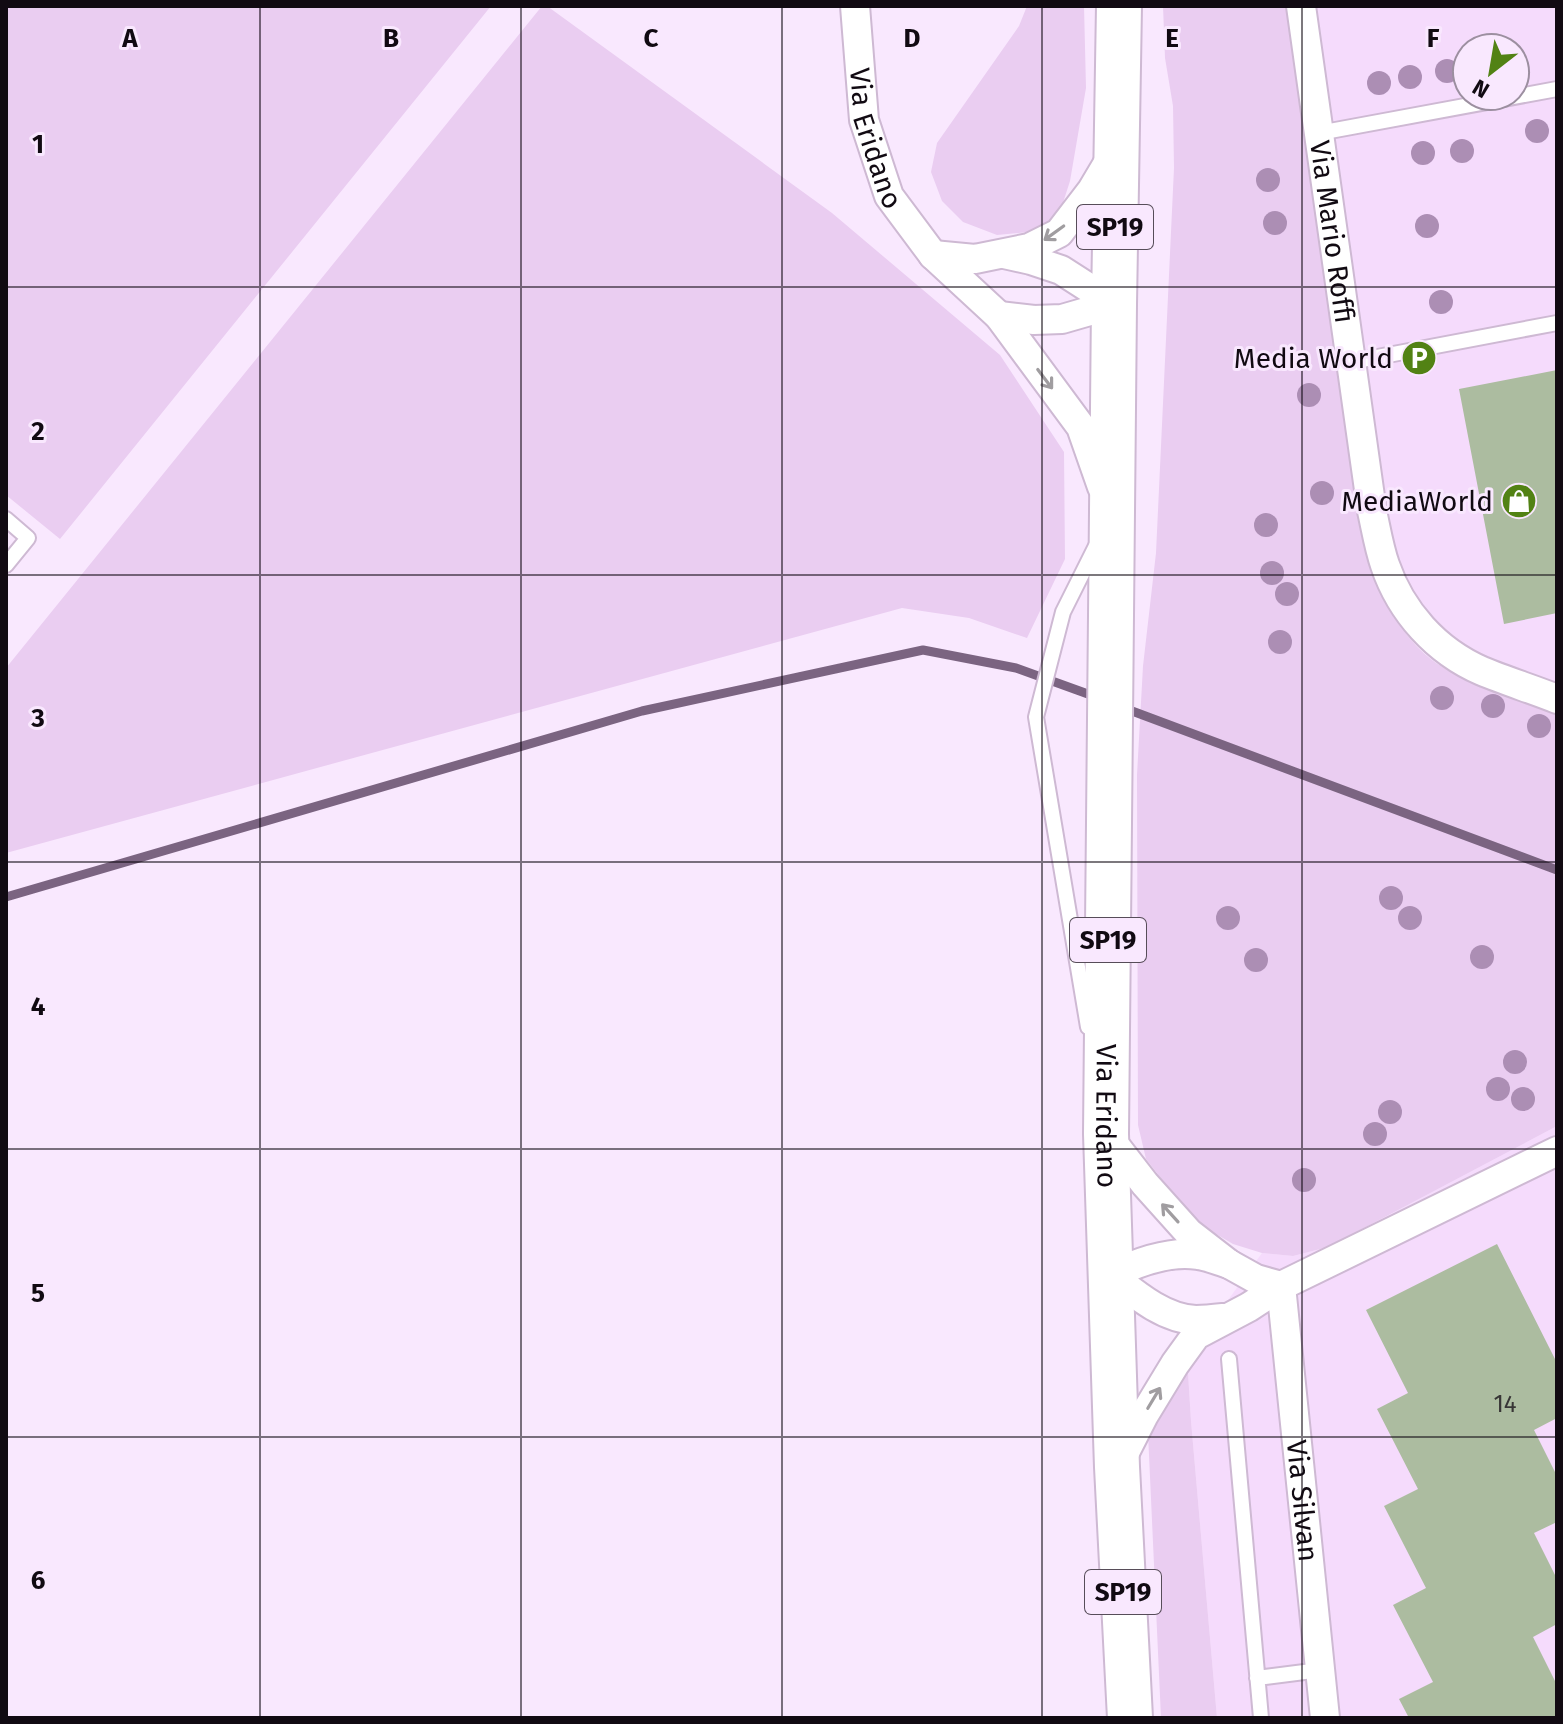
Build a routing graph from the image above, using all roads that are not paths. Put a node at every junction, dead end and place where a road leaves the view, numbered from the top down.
1 (855, 6) edge
2 (1119, 6) edge
3 (1301, 6) edge
4 (1557, 89) edge
5 (1319, 133) junction
6 (1117, 149) junction
7 (1003, 254) junction
8 (933, 255) junction
9 (1114, 304) junction
10 (999, 316) junction
11 (1557, 323) edge
12 (1351, 362) junction
13 (1112, 514) junction
14 (6, 519) edge
15 (6, 565) edge
16 (1557, 699) edge
17 (1091, 1041) dead end
18 (1093, 1057) dead end
19 (1106, 1134) junction
20 (1557, 1151) edge
21 (1229, 1264) junction
22 (1111, 1275) junction
23 (1281, 1286) junction
24 (1228, 1318) junction
25 (1229, 1359) dead end
26 (1117, 1467) junction
27 (1320, 1670) junction
28 (1257, 1678) junction
29 (1130, 1718) edge
30 (1261, 1718) edge
31 (1325, 1718) edge

1 - 8 street, Via Eridano
2 - 6 main road, Via Eridano / SP19
3 - 5 street, Via Mario Roffi
4 - 5 lane
5 - 12 street, Via Mario Roffi
6 -> 7 street
6 - 9 main road, Via Eridano / SP19
7 - 8 street
7 - 9 street
8 - 10 street, Via Eridano
9 - 10 street
9 - 13 main road, Via Eridano / SP19
10 -> 13 street, Via Eridano
11 - 12 lane
12 - 16 street, Via Mario Roffi
13 - 17 lane
13 - 19 main road, Via Eridano / SP19
14 - 15 lane
18 - 19 lane
21 -> 19 street
19 - 22 main road, Via Eridano / SP19
20 - 23 street
21 - 22 street
21 - 23 street
22 - 24 street
22 - 26 main road, Via Eridano / SP19
23 - 24 street
23 - 27 street, Via Silvan
26 -> 24 street
25 - 28 lane
26 - 29 main road, Via Eridano / SP19
27 - 28 lane
27 - 31 street, Via Silvan
28 - 30 lane

